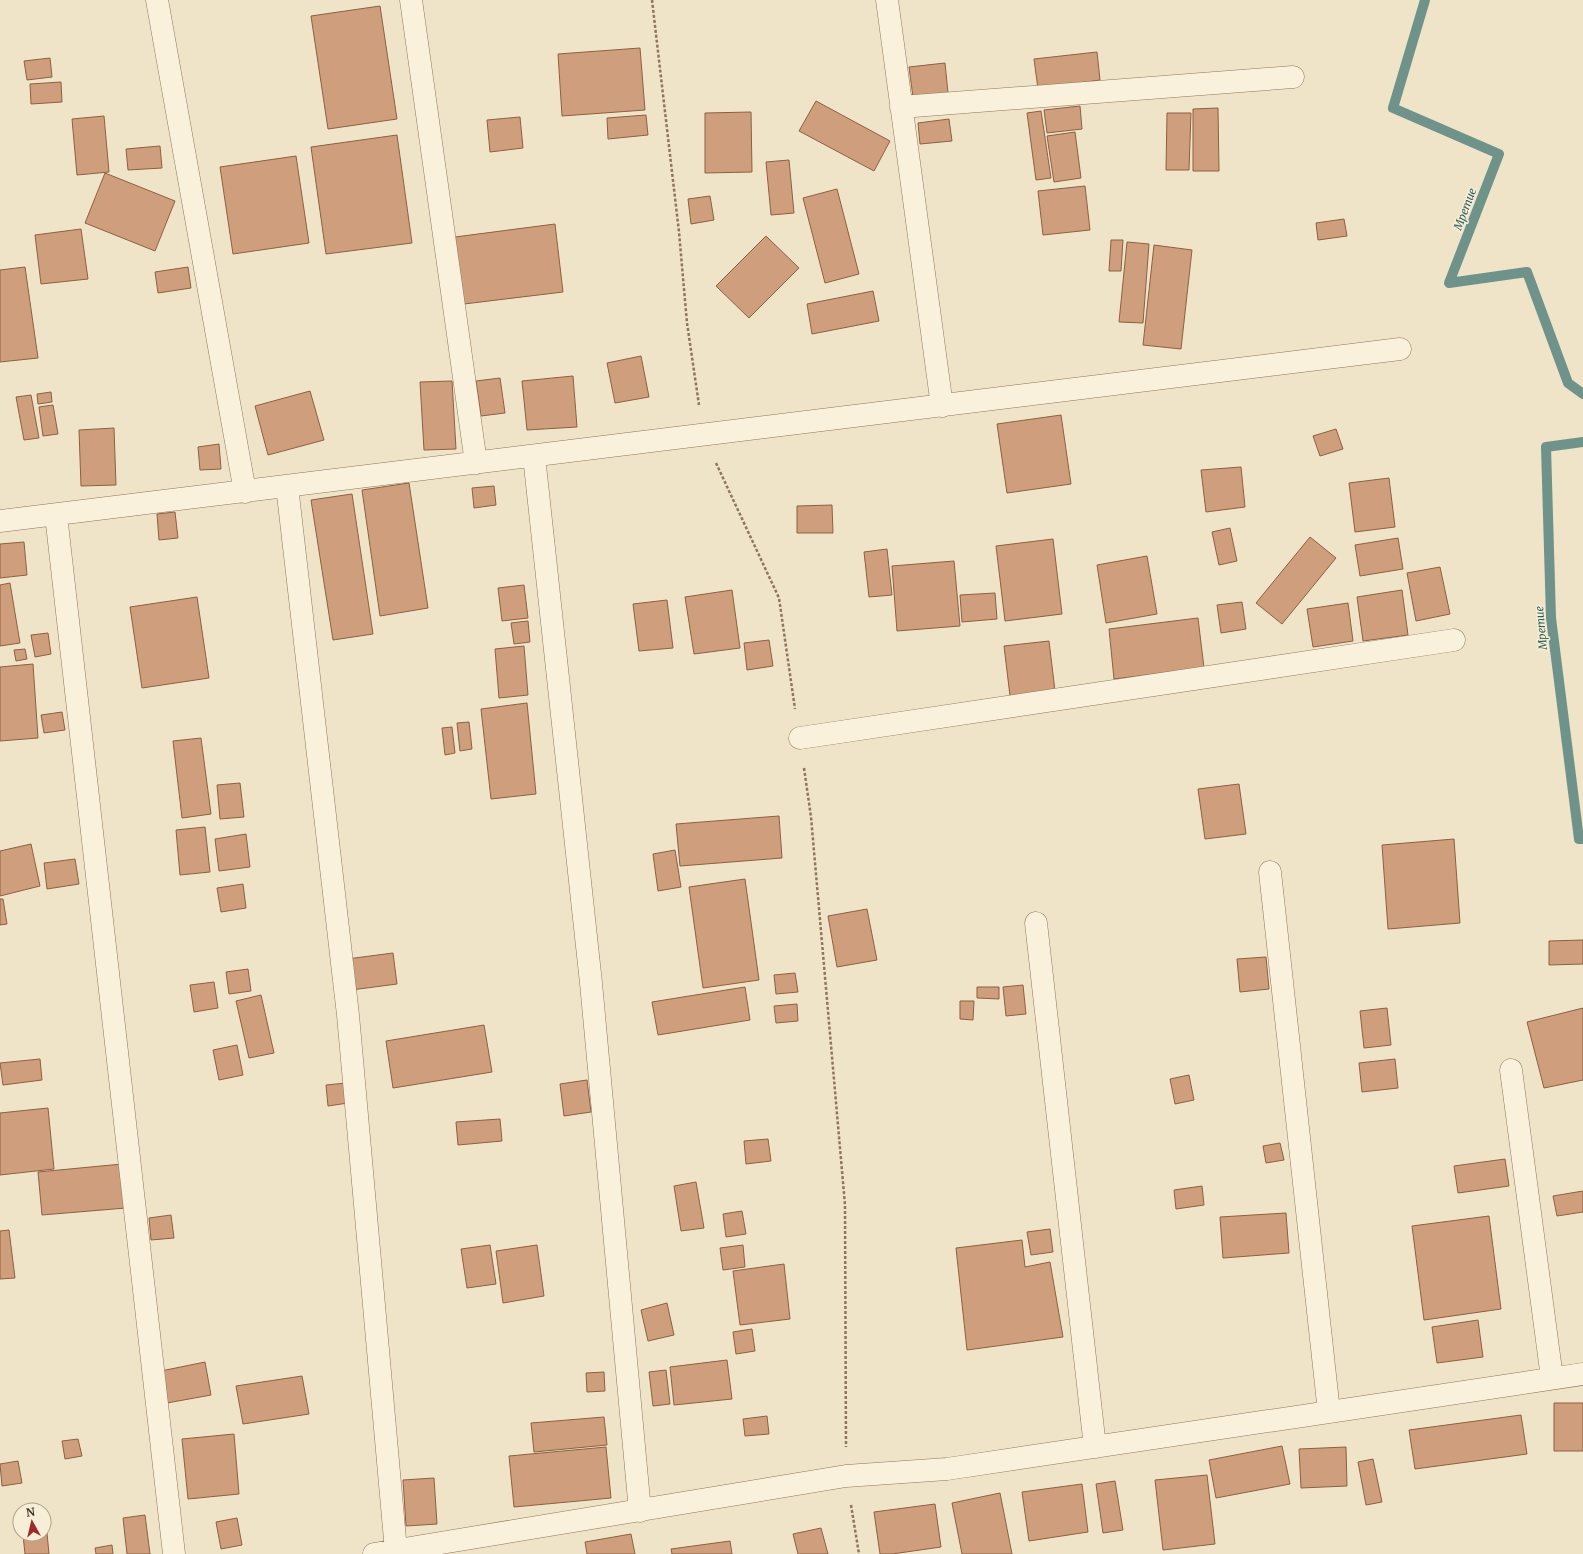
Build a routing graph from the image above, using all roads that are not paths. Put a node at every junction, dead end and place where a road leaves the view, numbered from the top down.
1 (157, 0) edge
2 (412, 0) edge
3 (887, 0) edge
4 (1293, 77) dead end
5 (901, 107) junction
6 (1400, 349) dead end
7 (942, 406) junction
8 (534, 456) junction
9 (476, 463) junction
10 (287, 486) junction
11 (245, 492) junction
12 (56, 515) junction
13 (0, 521) edge
14 (1454, 640) dead end
15 (800, 738) road end
16 (1270, 872) dead end
17 (1036, 923) dead end
18 (1511, 1070) dead end
19 (1583, 1374) edge
20 (1552, 1378) junction
21 (1329, 1412) junction
22 (1096, 1447) junction
23 (640, 1510) junction
24 (396, 1551) junction
25 (174, 1554) edge
26 (374, 1554) edge

1 - 11 street
2 - 9 street
3 - 5 street
4 - 5 street
5 - 7 street
6 - 7 street
7 - 8 street
8 - 9 street
8 - 23 street
9 - 10 street
10 - 11 street
10 - 24 street
11 - 12 street
12 - 13 street
12 - 25 street
14 - 15 street
16 - 21 street
17 - 22 street
18 - 20 street
19 - 20 street
20 - 21 street
21 - 22 street
22 - 23 street
23 - 24 street
24 - 26 street

